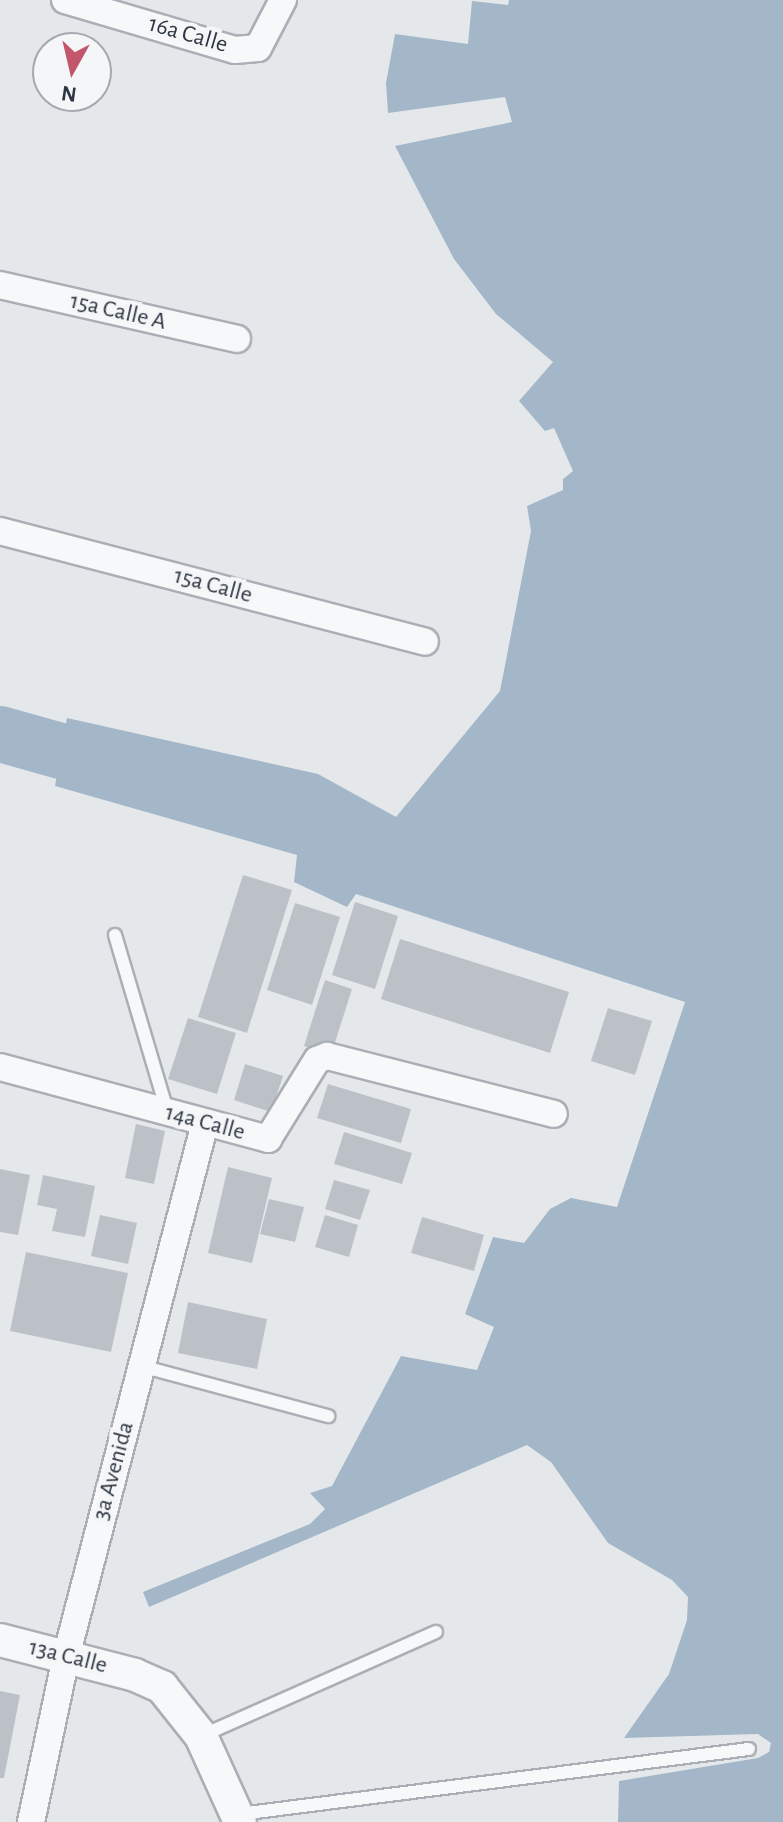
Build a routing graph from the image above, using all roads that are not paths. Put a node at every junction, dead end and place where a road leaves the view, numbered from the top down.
1 (65, 0) edge
2 (283, 0) edge
3 (0, 285) edge
4 (237, 339) dead end
5 (0, 531) edge
6 (425, 642) dead end
7 (115, 935) dead end
8 (0, 1067) edge
9 (168, 1113) junction
10 (554, 1114) dead end
11 (205, 1123) junction
12 (141, 1366) junction
13 (328, 1416) dead end
14 (436, 1632) dead end
15 (0, 1640) edge
16 (66, 1657) junction
17 (201, 1736) junction
18 (749, 1749) dead end
19 (238, 1818) edge
20 (31, 1822) edge

1 - 2 street, 16a Calle
3 - 4 street, 15a Calle A
5 - 6 street, 15a Calle
7 - 9 lane
8 - 9 street, 14a Calle
9 - 11 street, 14a Calle
10 - 11 street, 14a Calle
11 - 12 street, 3a Avenida
12 - 13 lane
12 - 16 street, 3a Avenida
14 - 17 lane
15 - 16 street, 13a Calle
16 - 17 street, 13a Calle
16 - 20 street, 3a Avenida
17 - 19 street, 13a Calle
18 - 19 lane

